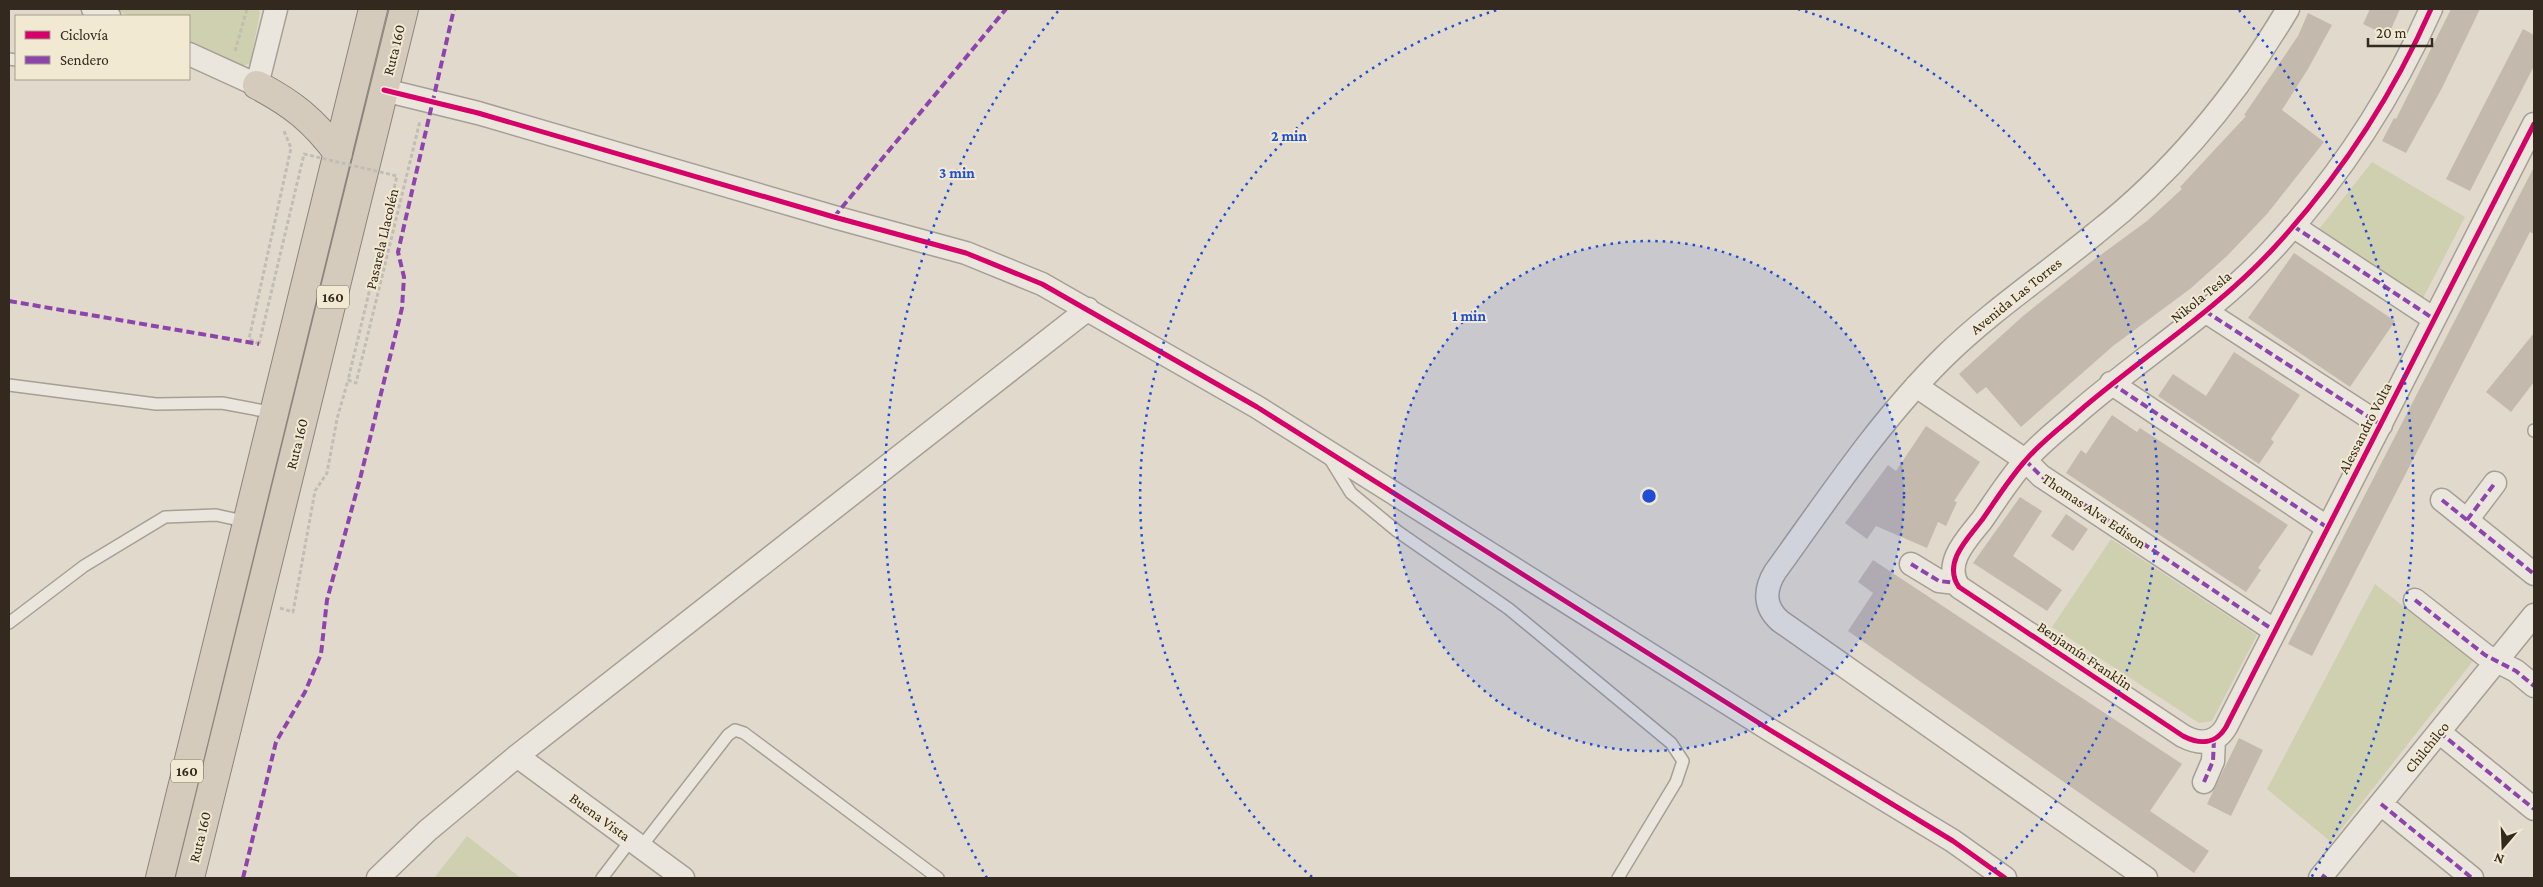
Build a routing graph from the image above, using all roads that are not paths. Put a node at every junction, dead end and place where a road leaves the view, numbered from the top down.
1 (93, 9) edge
2 (276, 9) edge
3 (373, 9) edge
4 (404, 9) edge
5 (2288, 9) edge
6 (2431, 9) edge
7 (107, 15) edge
8 (190, 56) edge
9 (257, 85) junction
10 (384, 90) junction
11 (2534, 124) edge
12 (338, 152) junction
13 (2293, 226) junction
14 (1088, 309) junction
15 (2205, 311) junction
16 (2434, 319) junction
17 (2111, 384) junction
18 (9, 385) edge
19 (1916, 386) junction
20 (275, 413) junction
21 (2381, 425) junction
22 (1326, 451) junction
23 (2025, 460) junction
24 (2495, 483) dead end
25 (2442, 500) dead end
26 (2467, 520) junction
27 (248, 522) junction
28 (2328, 528) junction
29 (1911, 564) dead end
30 (2534, 574) edge
31 (1955, 578) junction
32 (2415, 600) dead end
33 (2534, 615) edge
34 (9, 623) edge
35 (2275, 631) junction
36 (2496, 661) junction
37 (2534, 686) edge
38 (2439, 732) junction
39 (2214, 739) junction
40 (517, 756) junction
41 (2204, 782) dead end
42 (2381, 804) junction
43 (2534, 809) edge
44 (636, 844) junction
45 (2323, 877) edge
46 (160, 878) edge
47 (190, 878) edge
48 (378, 878) edge
49 (602, 878) edge
50 (683, 878) edge
51 (938, 878) edge
52 (1618, 878) edge
53 (2004, 878) edge
54 (2146, 878) edge
55 (2472, 878) edge

1 - 7 street
2 - 9 street
3 - 12 highway, Ruta 160 / 160
4 - 10 highway, Ruta 160 / 160
5 - 19 street, Avenida Las Torres
6 - 13 street, Nikola Tesla
8 - 9 street
9 - 12 highway
10 - 14 street
10 - 47 highway, Ruta 160 / 160
11 - 16 street, Alessandro Volta
12 - 20 highway, Ruta 160 / 160
13 - 15 street, Nikola Tesla
13 - 16 street
14 - 22 street
14 - 40 street
15 - 17 street, Nikola Tesla
15 - 21 street
16 - 21 street, Alessandro Volta
17 - 23 street, Nikola Tesla
17 - 28 street
18 - 20 lane
19 - 23 street, Thomas Alva Edison
19 - 54 street, Avenida Las Torres
20 - 27 highway, Ruta 160 / 160
21 - 28 street, Alessandro Volta
22 - 52 lane
22 - 53 street
23 - 31 street, Nikola Tesla
23 - 35 street, Thomas Alva Edison
24 - 26 street
25 - 26 street
26 - 30 street
27 - 34 lane
27 - 46 highway, Ruta 160 / 160
28 - 35 street, Alessandro Volta
29 - 31 street, Benjamín Franklin
31 - 39 street, Benjamín Franklin
32 - 36 street
33 - 36 street, Chilchilco
35 - 39 street, Alessandro Volta
36 - 37 street
36 - 38 street, Chilchilco
38 - 42 street, Chilchilco
38 - 43 street
39 - 41 street
40 - 44 street, Buena Vista
40 - 48 street
42 - 45 street, Chilchilco
42 - 55 street
44 - 49 lane
44 - 50 street, Buena Vista
44 - 51 lane

